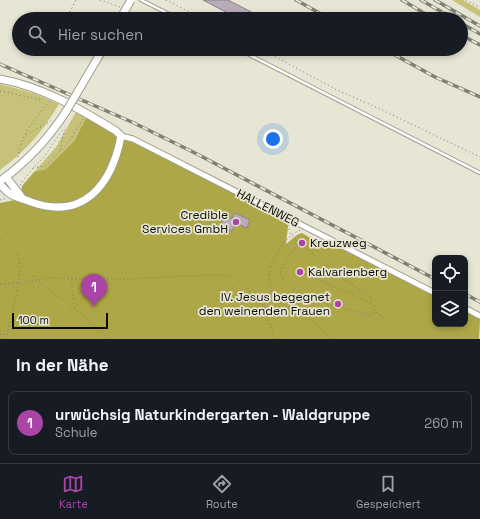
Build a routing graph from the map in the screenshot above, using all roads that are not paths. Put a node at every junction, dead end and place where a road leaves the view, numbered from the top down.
1 (131, 0) edge
2 (141, 0) edge
3 (124, 12) edge
4 (165, 12) edge
5 (99, 56) edge
6 (252, 56) edge
7 (0, 79) edge
8 (121, 136) junction
9 (480, 174) edge
10 (2, 181) edge
11 (23, 199) junction
12 (432, 291) edge
13 (468, 310) edge
14 (480, 316) edge

1 - 3 street, bridge
2 - 4 lane
5 - 10 street, bridge
6 - 9 lane
7 - 8 street
8 - 11 street
8 - 12 street, HALLENWEG
10 - 11 street
10 - 11 street
13 - 14 street

